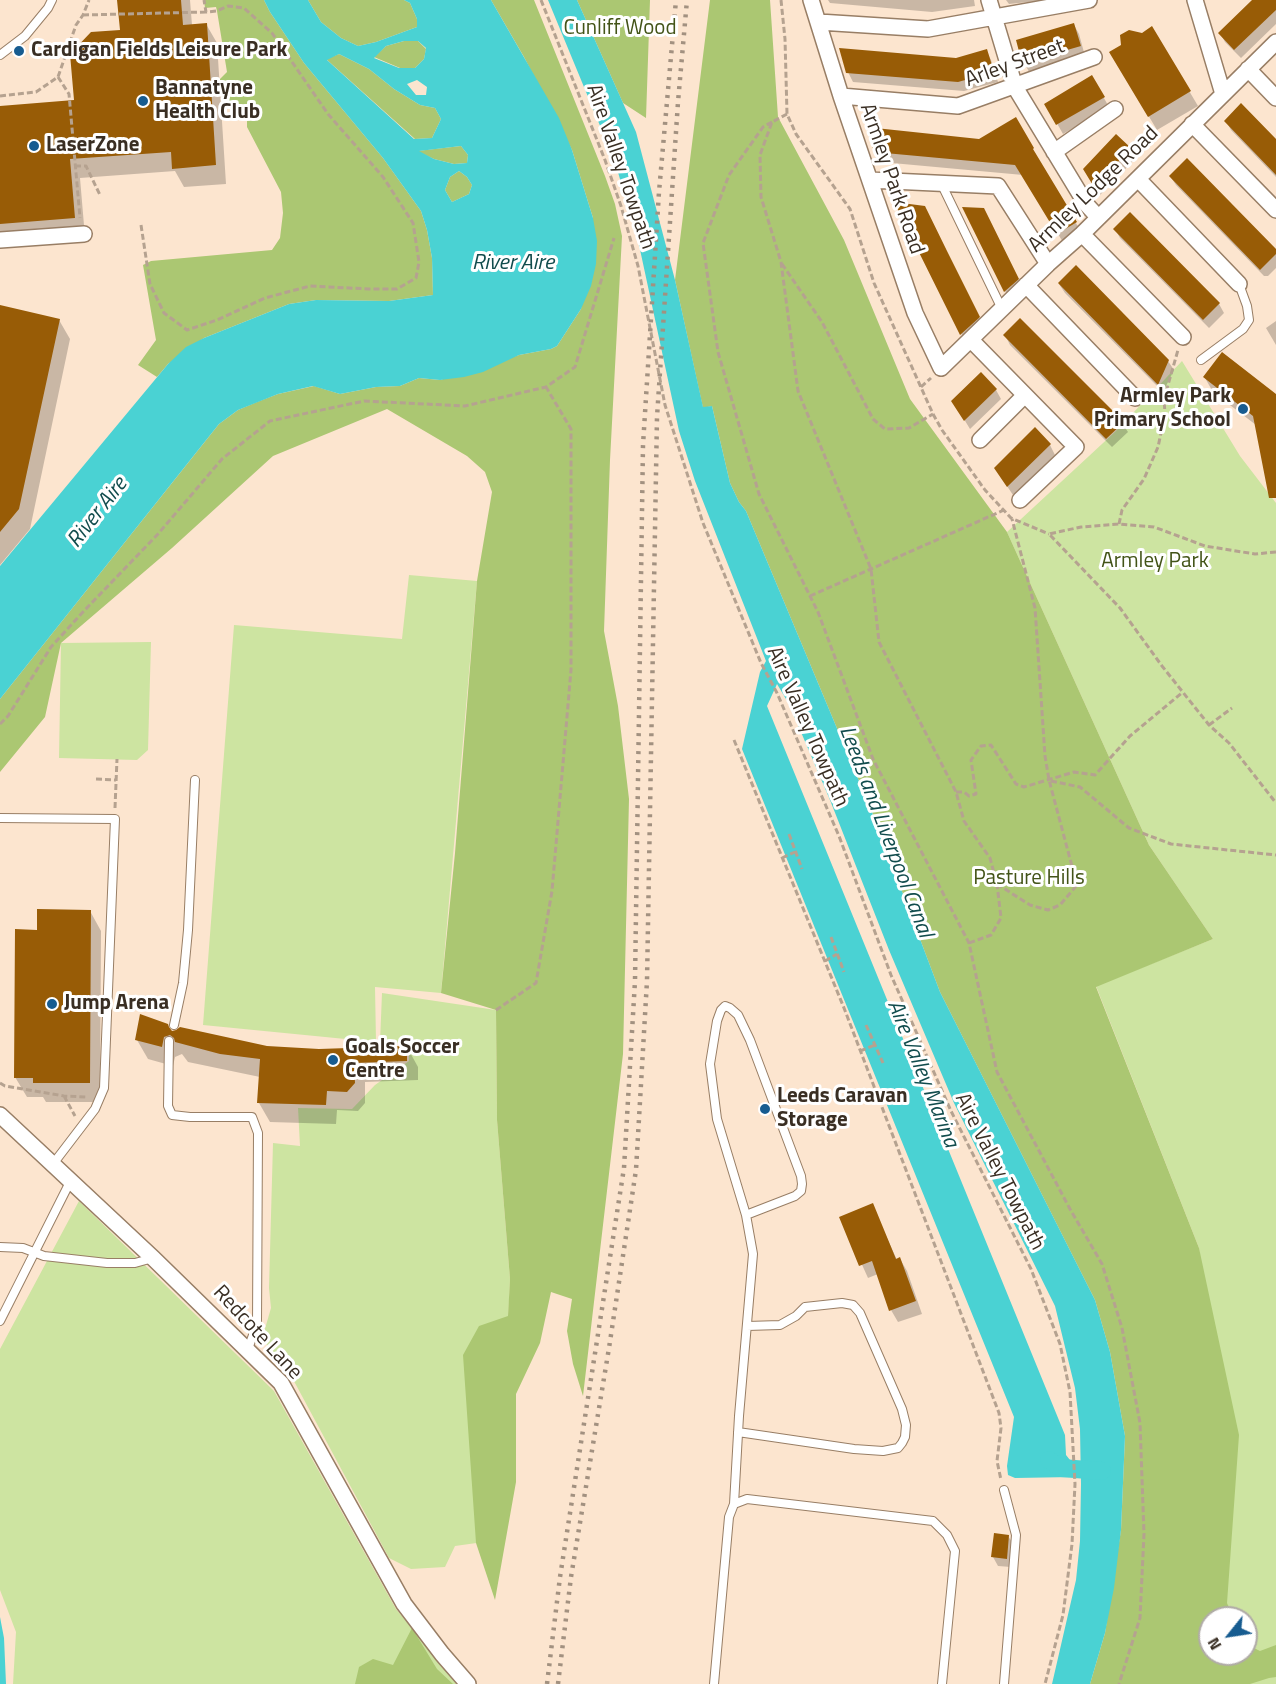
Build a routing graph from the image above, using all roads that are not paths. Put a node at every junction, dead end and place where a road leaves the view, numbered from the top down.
1 (52, 0) edge
2 (811, 0) edge
3 (990, 0) edge
4 (1089, 0) edge
5 (1195, 0) edge
6 (994, 17) junction
7 (819, 22) junction
8 (1276, 42) edge
9 (0, 55) edge
10 (1094, 57) dead end
11 (1248, 69) junction
12 (1015, 87) junction
13 (1223, 94) junction
14 (841, 96) junction
15 (1276, 98) edge
16 (1115, 109) dead end
17 (1192, 123) junction
18 (1054, 152) junction
19 (1138, 179) junction
20 (870, 180) junction
21 (940, 183) junction
22 (1276, 210) edge
23 (1098, 217) junction
24 (84, 234) dead end
25 (1082, 234) junction
26 (0, 240) edge
27 (1048, 264) junction
28 (1239, 284) joint
29 (1026, 285) junction
30 (1002, 309) junction
31 (971, 340) junction
32 (1181, 343) road end
33 (1201, 360) dead end
34 (941, 368) joint
35 (1025, 395) junction
36 (1135, 398) dead end
37 (980, 440) dead end
38 (1020, 500) dead end
39 (195, 780) dead end
40 (0, 818) edge
41 (174, 1025) dead end
42 (169, 1041) dead end
43 (0, 1115) edge
44 (53, 1164) junction
45 (71, 1180) junction
46 (746, 1215) junction
47 (0, 1247) edge
48 (34, 1252) junction
49 (153, 1258) junction
50 (0, 1321) edge
51 (747, 1326) junction
52 (249, 1349) junction
53 (738, 1431) junction
54 (1004, 1490) road end
55 (734, 1504) junction
56 (468, 1684) edge
57 (714, 1684) edge
58 (942, 1684) edge
59 (1004, 1684) edge

1 - 9 lane
2 - 7 street, Armley Park Road
3 - 6 street
4 - 6 street
5 - 13 street
6 - 7 street
6 - 12 street
7 - 14 street, Armley Park Road
8 - 11 street, Armley Lodge Road
10 - 12 street, Arley Street
11 - 13 street, Armley Lodge Road
11 - 15 street
12 - 14 street, Arley Street
12 - 18 street
13 - 17 street, Armley Lodge Road
14 - 20 street, Armley Park Road
16 - 18 street
17 - 19 street, Armley Lodge Road
17 - 22 street
18 - 23 street
19 - 23 street, Armley Lodge Road
19 - 28 street
20 - 21 street
20 - 34 street, Armley Park Road
21 - 27 street
21 - 30 lane
23 - 25 street, Armley Lodge Road
24 - 26 street
25 - 27 street, Armley Lodge Road
25 - 32 street
27 - 29 street, Armley Lodge Road
28 - 33 lane
29 - 30 street, Armley Lodge Road
29 - 36 street
30 - 31 street, Armley Lodge Road
31 - 34 street, Armley Lodge Road
31 - 35 street
35 - 37 street
35 - 38 street
39 - 41 lane
40 - 44 lane
42 - 52 lane
43 - 44 street, Redcote Lane
44 - 45 street, Redcote Lane
45 - 48 lane
45 - 49 street, Redcote Lane
46 - 46 lane
46 - 51 lane
47 - 48 lane
48 - 49 lane
48 - 50 lane
49 - 52 street, Redcote Lane
51 - 53 lane
51 - 53 lane
52 - 56 street, Redcote Lane
53 - 55 lane
54 - 59 lane
55 - 57 lane
55 - 58 lane

